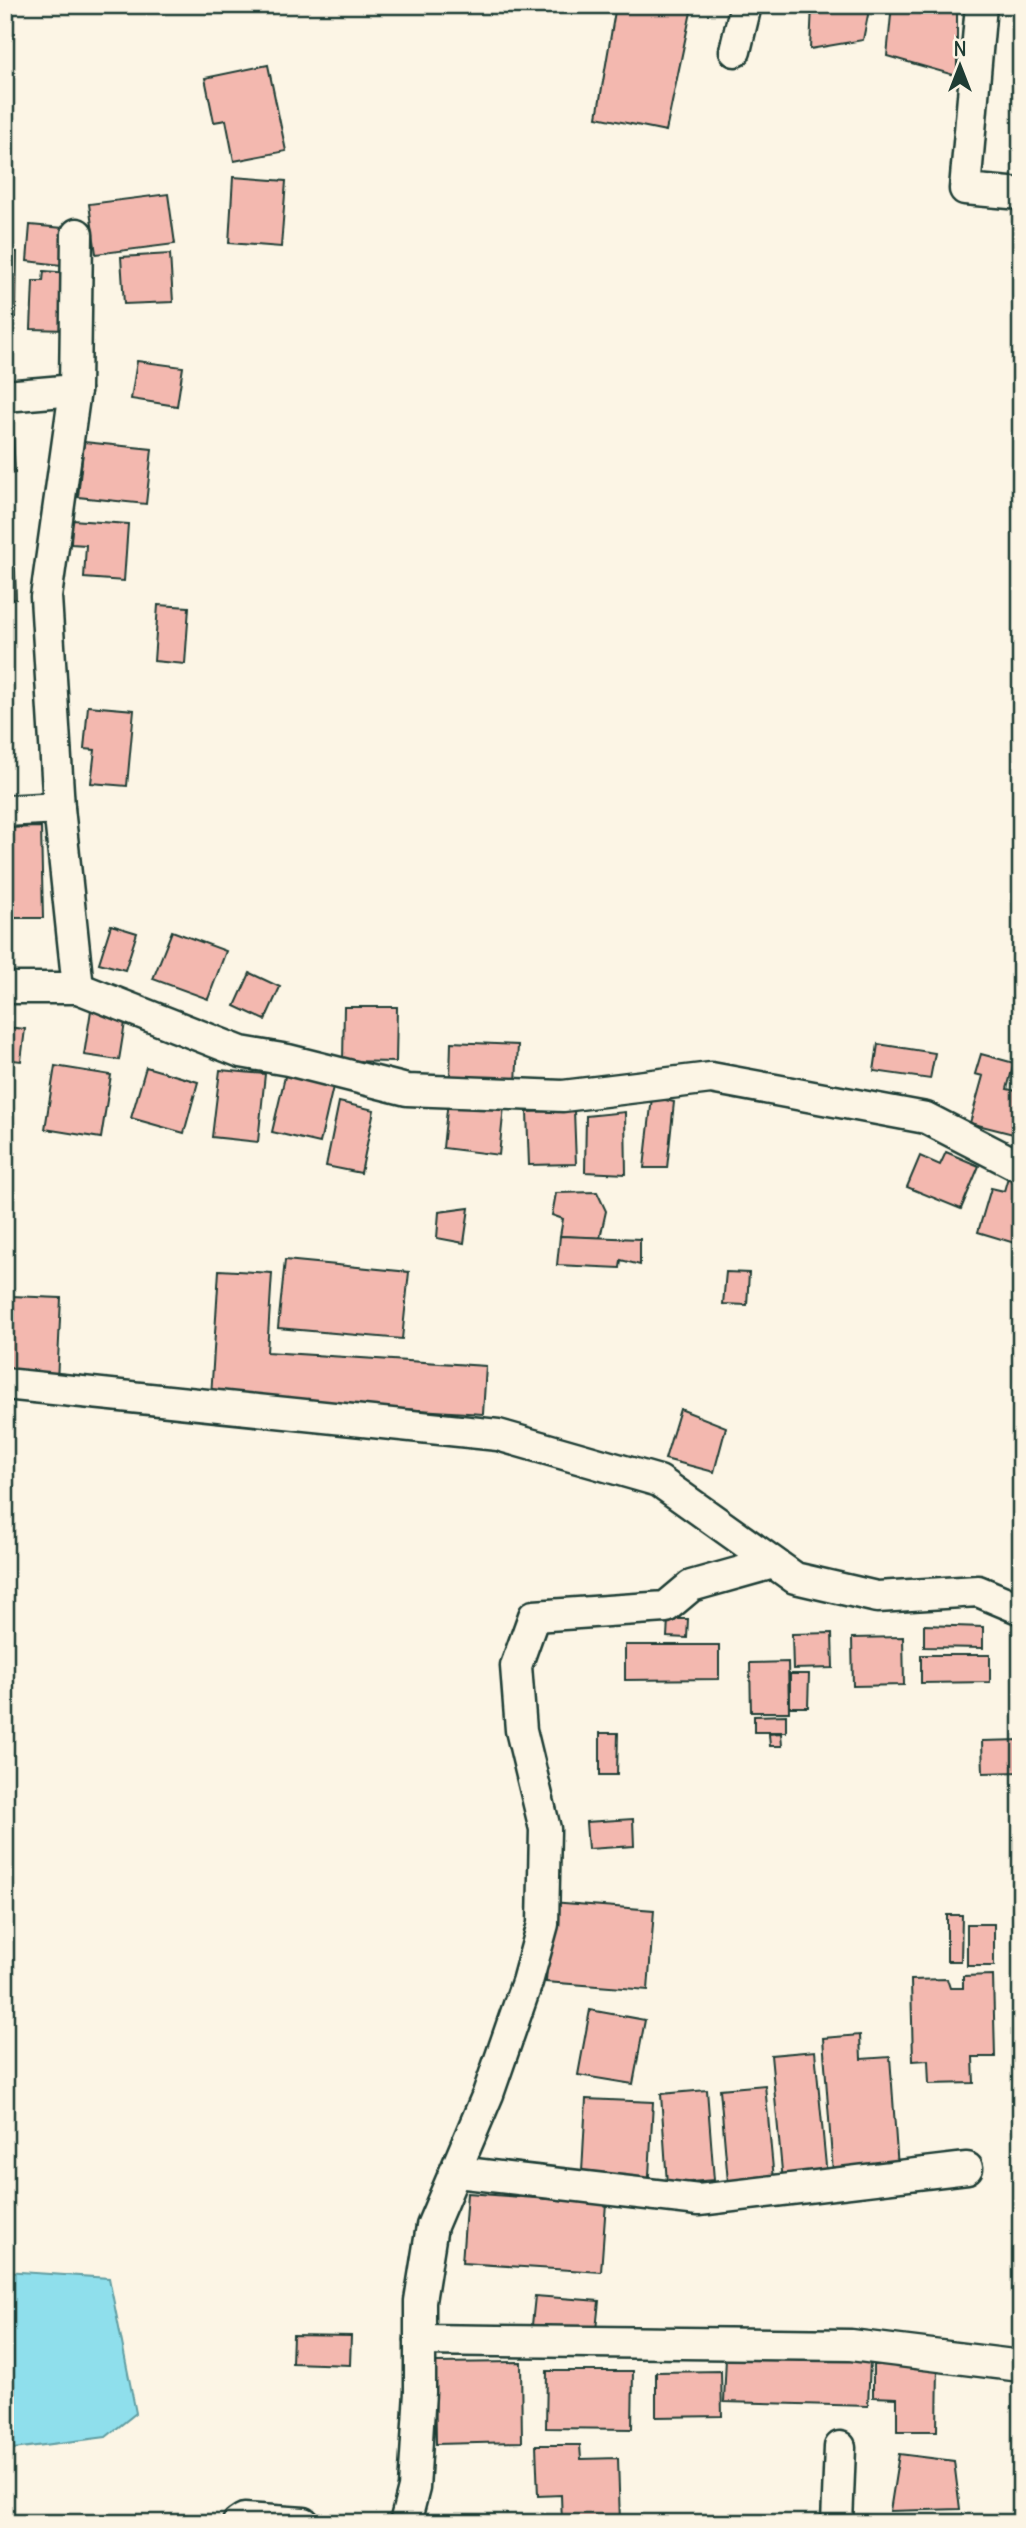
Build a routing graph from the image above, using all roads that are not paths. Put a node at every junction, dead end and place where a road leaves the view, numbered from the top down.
1 (746, 5) edge
2 (981, 5) edge
3 (735, 51) dead end
4 (1021, 194) edge
5 (77, 234) dead end
6 (75, 390) junction
7 (5, 396) edge
8 (59, 808) junction
9 (5, 811) edge
10 (5, 988) edge
11 (78, 988) junction
12 (1021, 1167) edge
13 (5, 1384) edge
14 (773, 1563) junction
15 (1021, 1609) edge
16 (967, 2168) dead end
17 (457, 2172) junction
18 (420, 2340) junction
19 (1021, 2366) edge
20 (840, 2447) dead end
21 (239, 2523) edge
22 (304, 2523) edge
23 (405, 2523) edge
24 (838, 2523) edge

1 - 3 street
2 - 4 street
5 - 6 street
6 - 7 street
6 - 8 street
8 - 9 street
8 - 11 street
10 - 11 street
11 - 12 street
13 - 14 street
14 - 15 street
14 - 17 street
16 - 17 street
17 - 18 street
18 - 19 street
18 - 23 street
20 - 24 street
21 - 22 street

